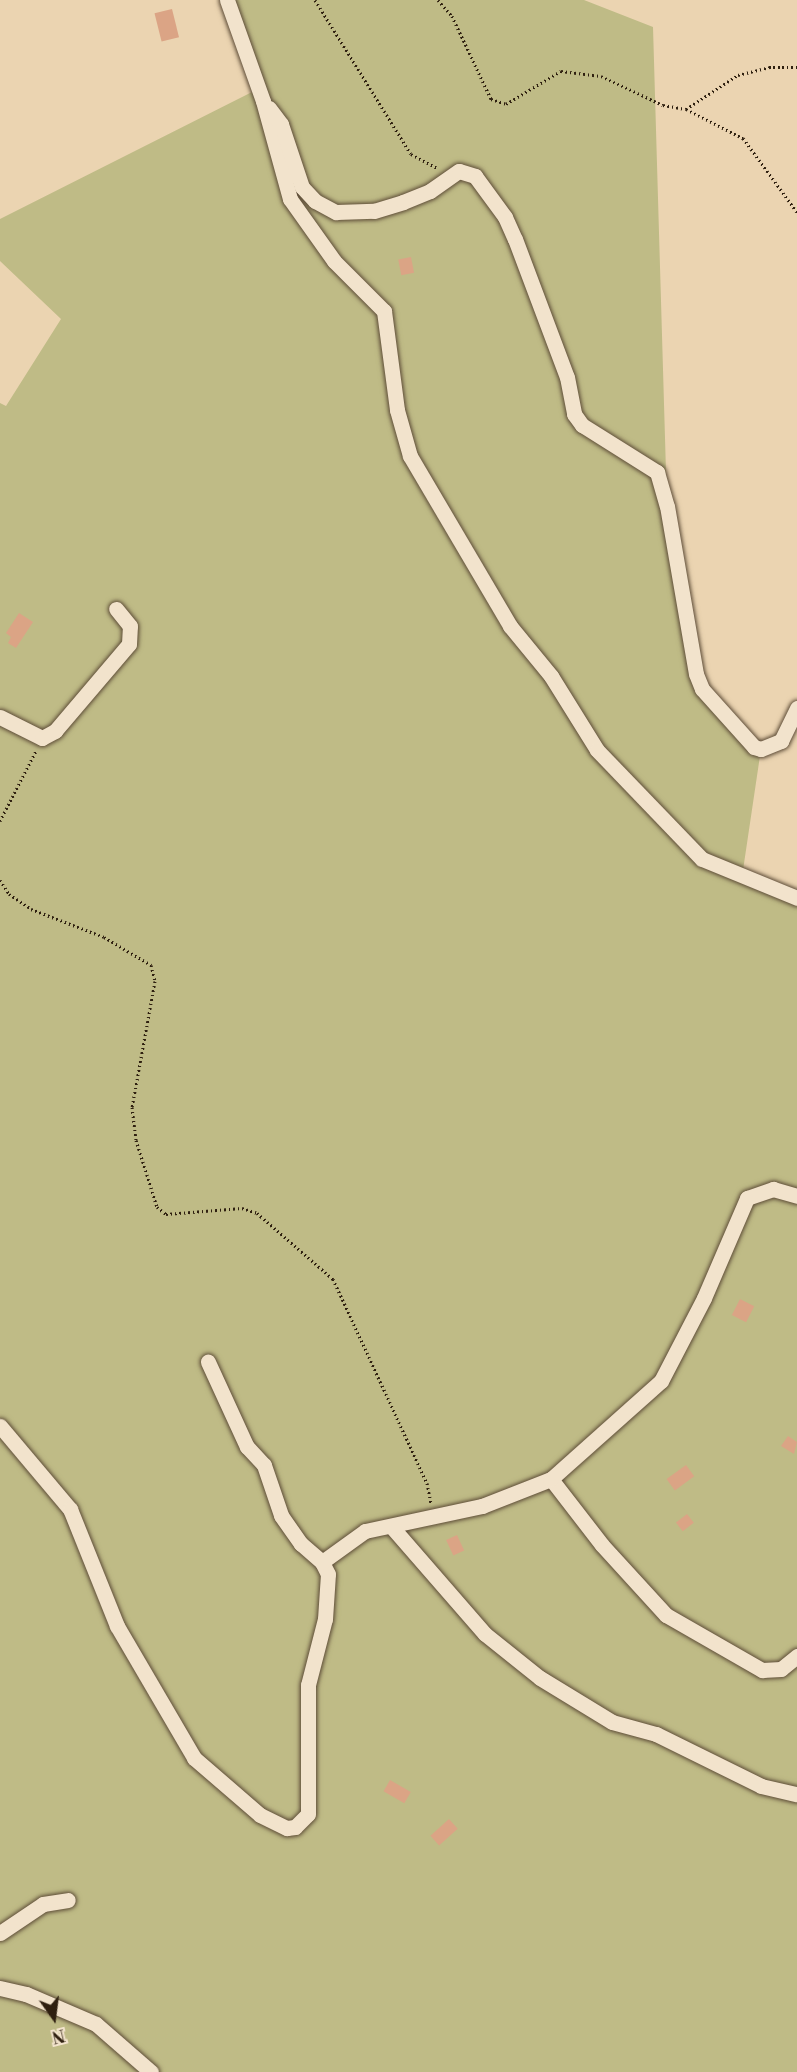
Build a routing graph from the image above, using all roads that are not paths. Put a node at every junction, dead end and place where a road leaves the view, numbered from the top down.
1 (227, 0) edge
2 (263, 101) junction
3 (116, 609) dead end
4 (797, 708) edge
5 (0, 717) edge
6 (797, 898) edge
7 (797, 1196) edge
8 (208, 1362) dead end
9 (0, 1426) edge
10 (551, 1479) junction
11 (391, 1526) junction
12 (322, 1562) junction
13 (797, 1656) edge
14 (797, 1794) edge
15 (68, 1900) dead end
16 (0, 1933) edge
17 (0, 1988) edge
18 (151, 2072) edge

1 - 2 street
2 - 4 street
2 - 6 street
3 - 5 street
7 - 10 street
8 - 12 street
9 - 12 street
10 - 11 street
10 - 13 street
11 - 12 street
11 - 14 street
15 - 16 street
17 - 18 street

